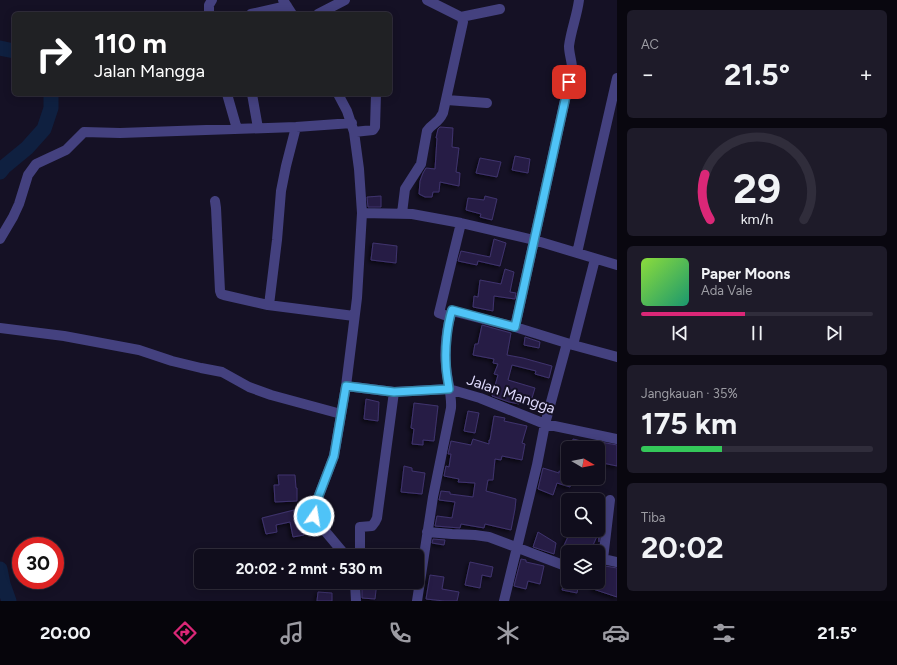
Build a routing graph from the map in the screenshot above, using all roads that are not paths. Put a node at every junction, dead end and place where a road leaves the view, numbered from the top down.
1 (212, 0) edge
2 (345, 0) edge
3 (427, 0) edge
4 (579, 0) edge
5 (287, 7) edge
6 (500, 9) dead end
7 (209, 12) edge
8 (261, 12) edge
9 (322, 12) edge
10 (462, 17) junction
11 (617, 78) edge
12 (228, 96) edge
13 (252, 96) edge
14 (339, 96) edge
15 (376, 96) edge
16 (446, 100) junction
17 (487, 103) dead end
18 (296, 127) junction
19 (258, 128) junction
20 (353, 128) junction
21 (237, 129) junction
22 (215, 201) dead end
23 (362, 213) junction
24 (402, 213) junction
25 (461, 223) junction
26 (0, 239) edge
27 (534, 240) junction
28 (577, 253) junction
29 (595, 259) junction
30 (617, 265) edge
31 (269, 305) junction
32 (354, 316) junction
33 (450, 317) junction
34 (515, 327) junction
35 (0, 328) edge
36 (570, 344) junction
37 (617, 357) edge
38 (346, 386) junction
39 (449, 389) junction
40 (394, 392) junction
41 (341, 414) junction
42 (546, 424) junction
43 (617, 439) edge
44 (610, 500) dead end
45 (427, 532) junction
46 (603, 545) edge
47 (516, 547) junction
48 (340, 549) edge
49 (360, 549) edge
50 (605, 560) edge
51 (617, 562) edge
52 (561, 564) edge
53 (356, 589) edge
54 (356, 601) edge
55 (417, 601) edge
56 (504, 601) edge

1 - 7 street
2 - 9 street
3 - 10 street
4 - 27 street
5 - 8 street
6 - 10 street
10 - 16 street
11 - 28 street
12 - 21 street
13 - 19 street
14 - 20 street
15 - 20 street
16 - 17 street
16 - 24 street
18 - 19 street
18 - 20 street
18 - 31 street
19 - 21 street
20 - 23 street
21 - 26 street
22 - 31 street
23 - 24 street
23 - 32 street
24 - 25 street
25 - 27 street
25 - 33 street
27 - 28 street
27 - 34 street
28 - 29 street
29 - 30 street
29 - 36 street
31 - 32 street
32 - 38 street
33 - 34 street
33 - 39 street
34 - 36 street
35 - 41 street
36 - 37 street
36 - 42 street
38 - 40 street, Jalan Mangga
38 - 41 street
39 - 40 street, Jalan Mangga
39 - 42 street, Jalan Mangga
39 - 45 street
40 - 49 street
41 - 48 street
42 - 43 street, Jalan Mangga
42 - 47 street
44 - 46 street
45 - 47 street
45 - 55 street
47 - 52 street
47 - 56 street
50 - 51 street
53 - 54 street

